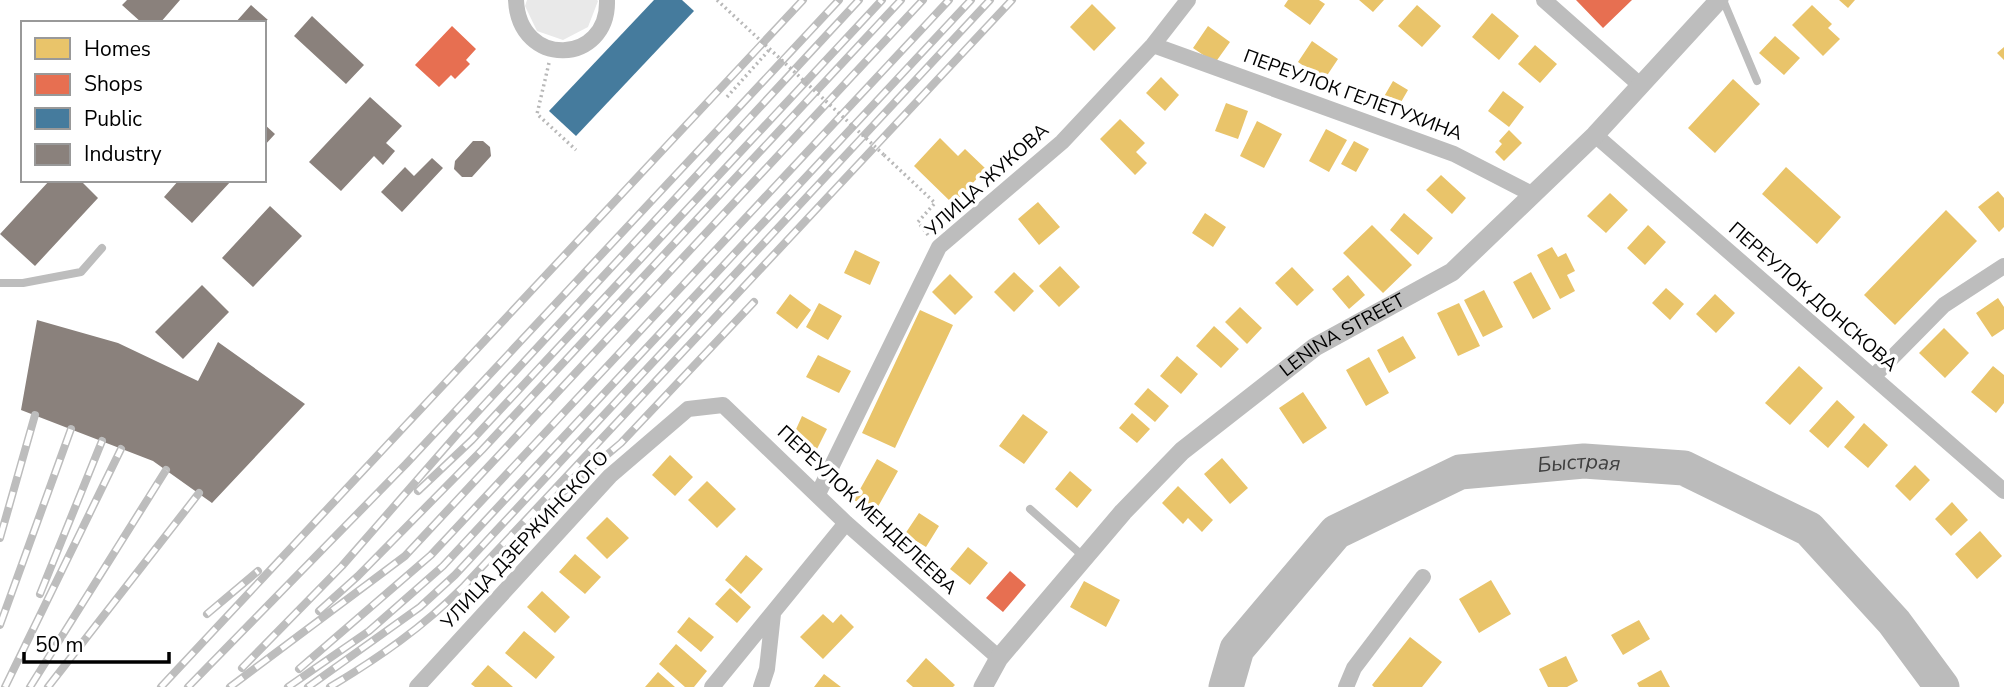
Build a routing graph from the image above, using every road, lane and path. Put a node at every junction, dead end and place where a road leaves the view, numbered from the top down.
1 (516, 0) edge
2 (607, 0) edge
3 (717, 0) edge
4 (1188, 0) edge
5 (1544, 0) edge
6 (1721, 0) edge
7 (1153, 45) junction
8 (770, 49) junction
9 (551, 50) junction
10 (1757, 81) dead end
11 (1640, 85) junction
12 (727, 97) dead end
13 (1595, 135) junction
14 (576, 150) dead end
15 (1534, 195) junction
16 (918, 222) dead end
17 (102, 248) dead end
18 (2004, 266) edge
19 (0, 283) edge
20 (1873, 377) junction
21 (703, 405) joint
22 (2004, 491) edge
23 (818, 494) junction
24 (1030, 509) dead end
25 (846, 523) junction
26 (1084, 557) junction
27 (1423, 577) dead end
28 (773, 613) junction
29 (999, 658) junction
30 (417, 687) edge
31 (712, 687) edge
32 (761, 687) edge
33 (983, 687) edge
34 (1346, 687) edge

1 - 9 street
2 - 9 street
3 - 8 path, bridge
4 - 7 street, УЛИЦА ЖУКОВА
5 - 11 street
6 - 10 lane
6 - 11 street, LENINA STREET
7 - 15 street, ПЕРЕУЛОК ГЕЛЕТУХИНА
7 - 23 street, УЛИЦА ЖУКОВА
8 - 12 path
8 - 16 path, bridge
9 - 14 path
11 - 13 street, LENINA STREET
13 - 15 street, LENINA STREET
13 - 20 street, ПЕРЕУЛОК ДОНСКОВА
15 - 26 street, LENINA STREET
17 - 19 lane
18 - 20 street
20 - 22 street, ПЕРЕУЛОК ДОНСКОВА
21 - 23 street, ПЕРЕУЛОК МЕНДЕЛЕЕВА
21 - 30 street, УЛИЦА ДЗЕРЖИНСКОГО
23 - 25 street, ПЕРЕУЛОК МЕНДЕЛЕЕВА
24 - 26 lane
25 - 28 street
25 - 29 street, ПЕРЕУЛОК МЕНДЕЛЕЕВА
26 - 29 street, LENINA STREET
27 - 34 street
28 - 31 street
28 - 32 street
29 - 33 street, LENINA STREET

